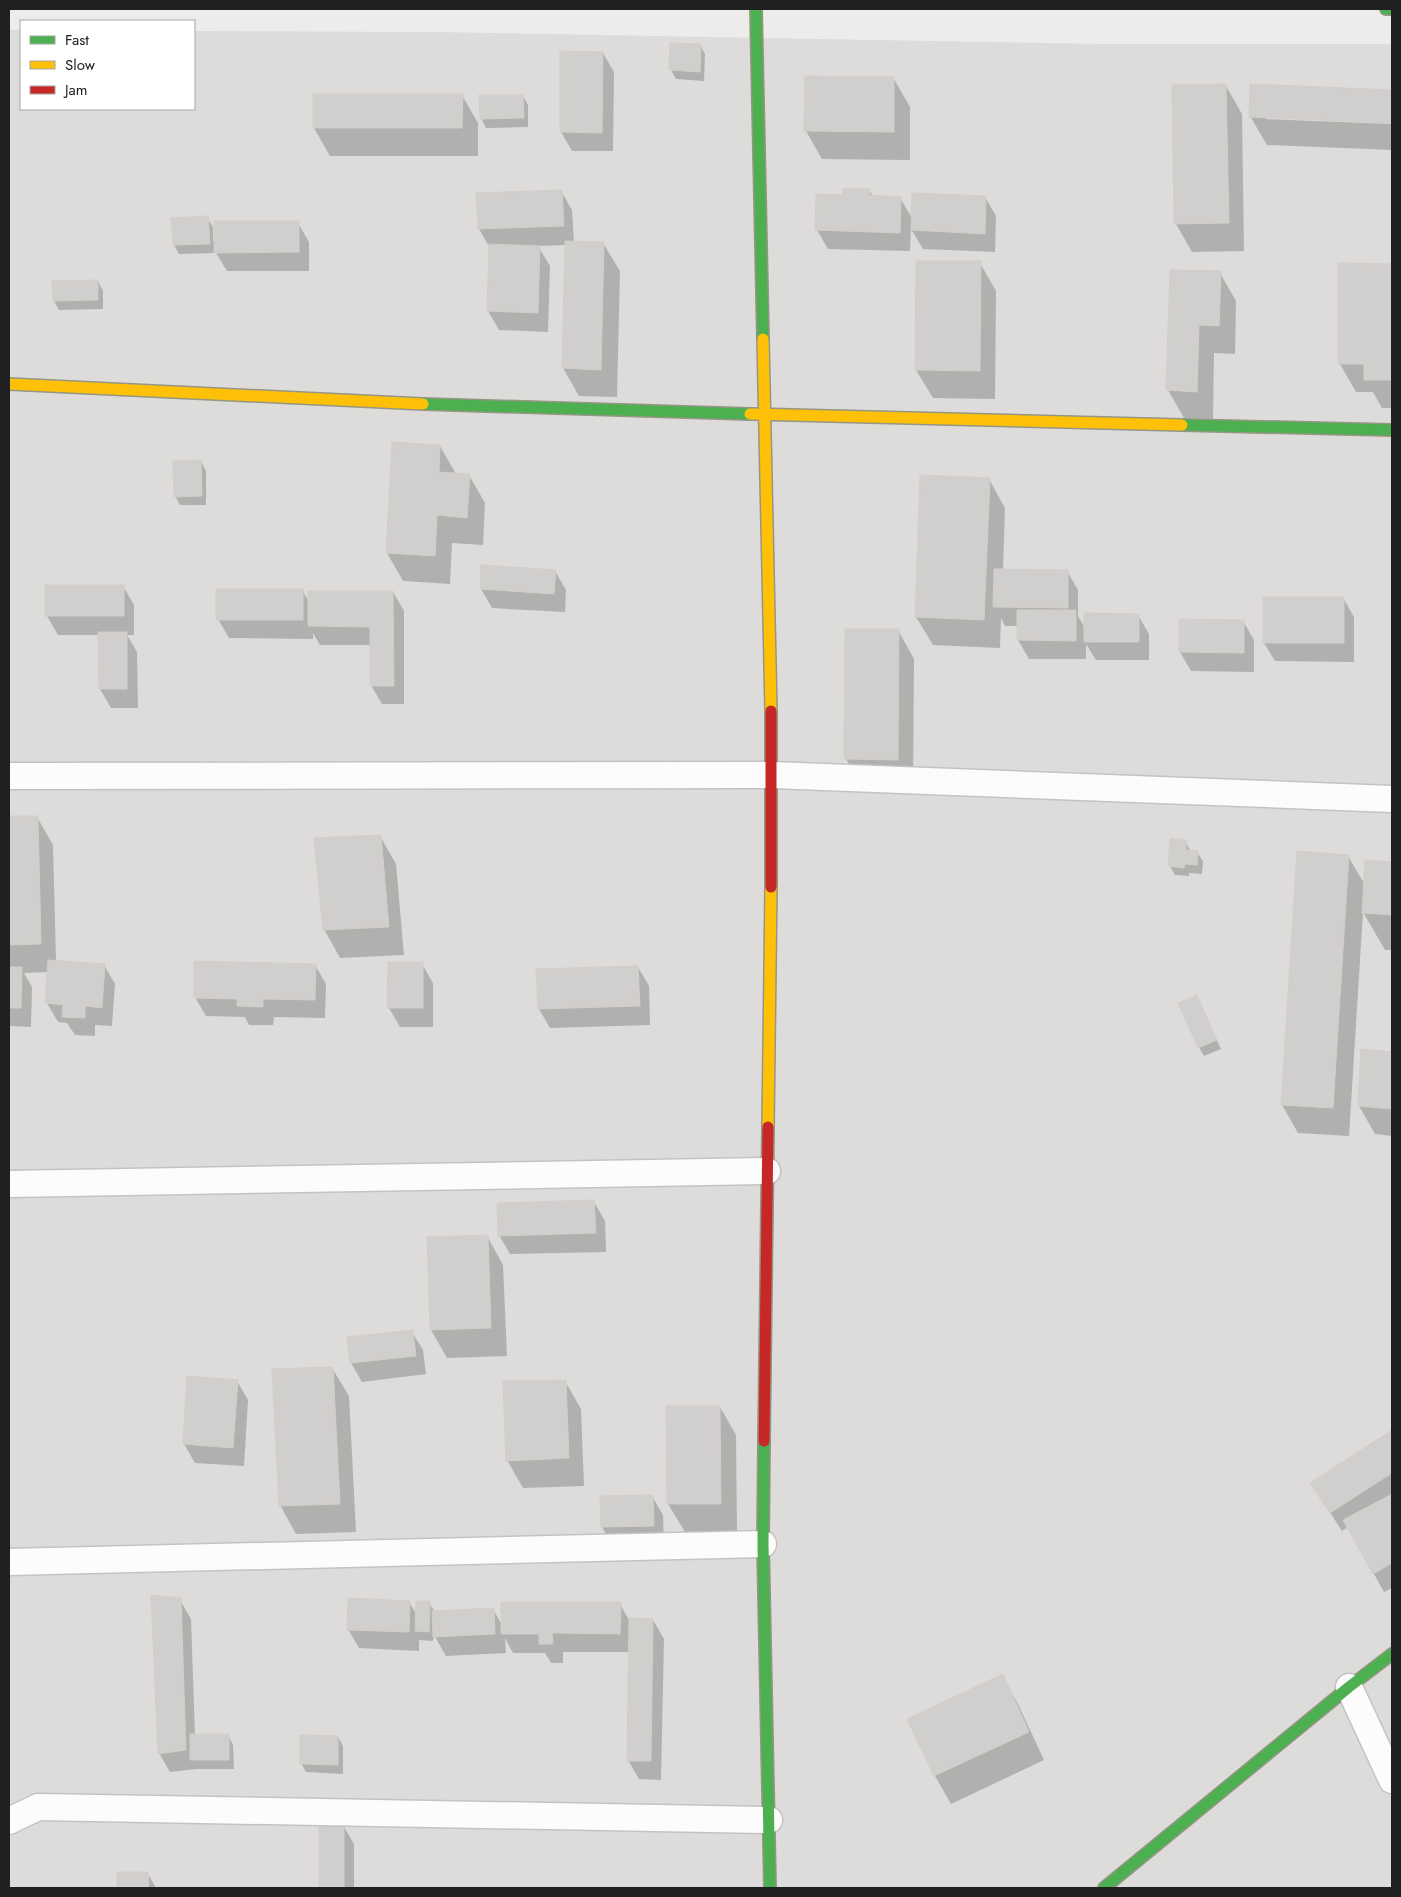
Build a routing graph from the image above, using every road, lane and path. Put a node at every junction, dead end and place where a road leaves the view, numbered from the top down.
1 (756, 9) edge
2 (1386, 9) edge
3 (1392, 9) edge
4 (9, 384) edge
5 (764, 415) junction
6 (1392, 430) edge
7 (772, 775) junction
8 (9, 776) edge
9 (1392, 800) edge
10 (768, 1171) junction
11 (9, 1184) edge
12 (763, 1544) junction
13 (9, 1562) edge
14 (1392, 1654) edge
15 (1349, 1687) junction
16 (1392, 1780) edge
17 (769, 1820) junction
18 (9, 1821) edge
19 (770, 1888) edge
20 (1104, 1888) edge

1 - 5 street
2 - 3 street
4 - 5 street
5 - 6 street
5 - 7 street
7 - 8 street
7 - 9 street
7 - 10 street
10 - 11 street
10 - 12 street
12 - 13 street
12 - 17 street
14 - 15 street
15 - 16 street
15 - 20 street
17 - 18 street
17 - 19 street

